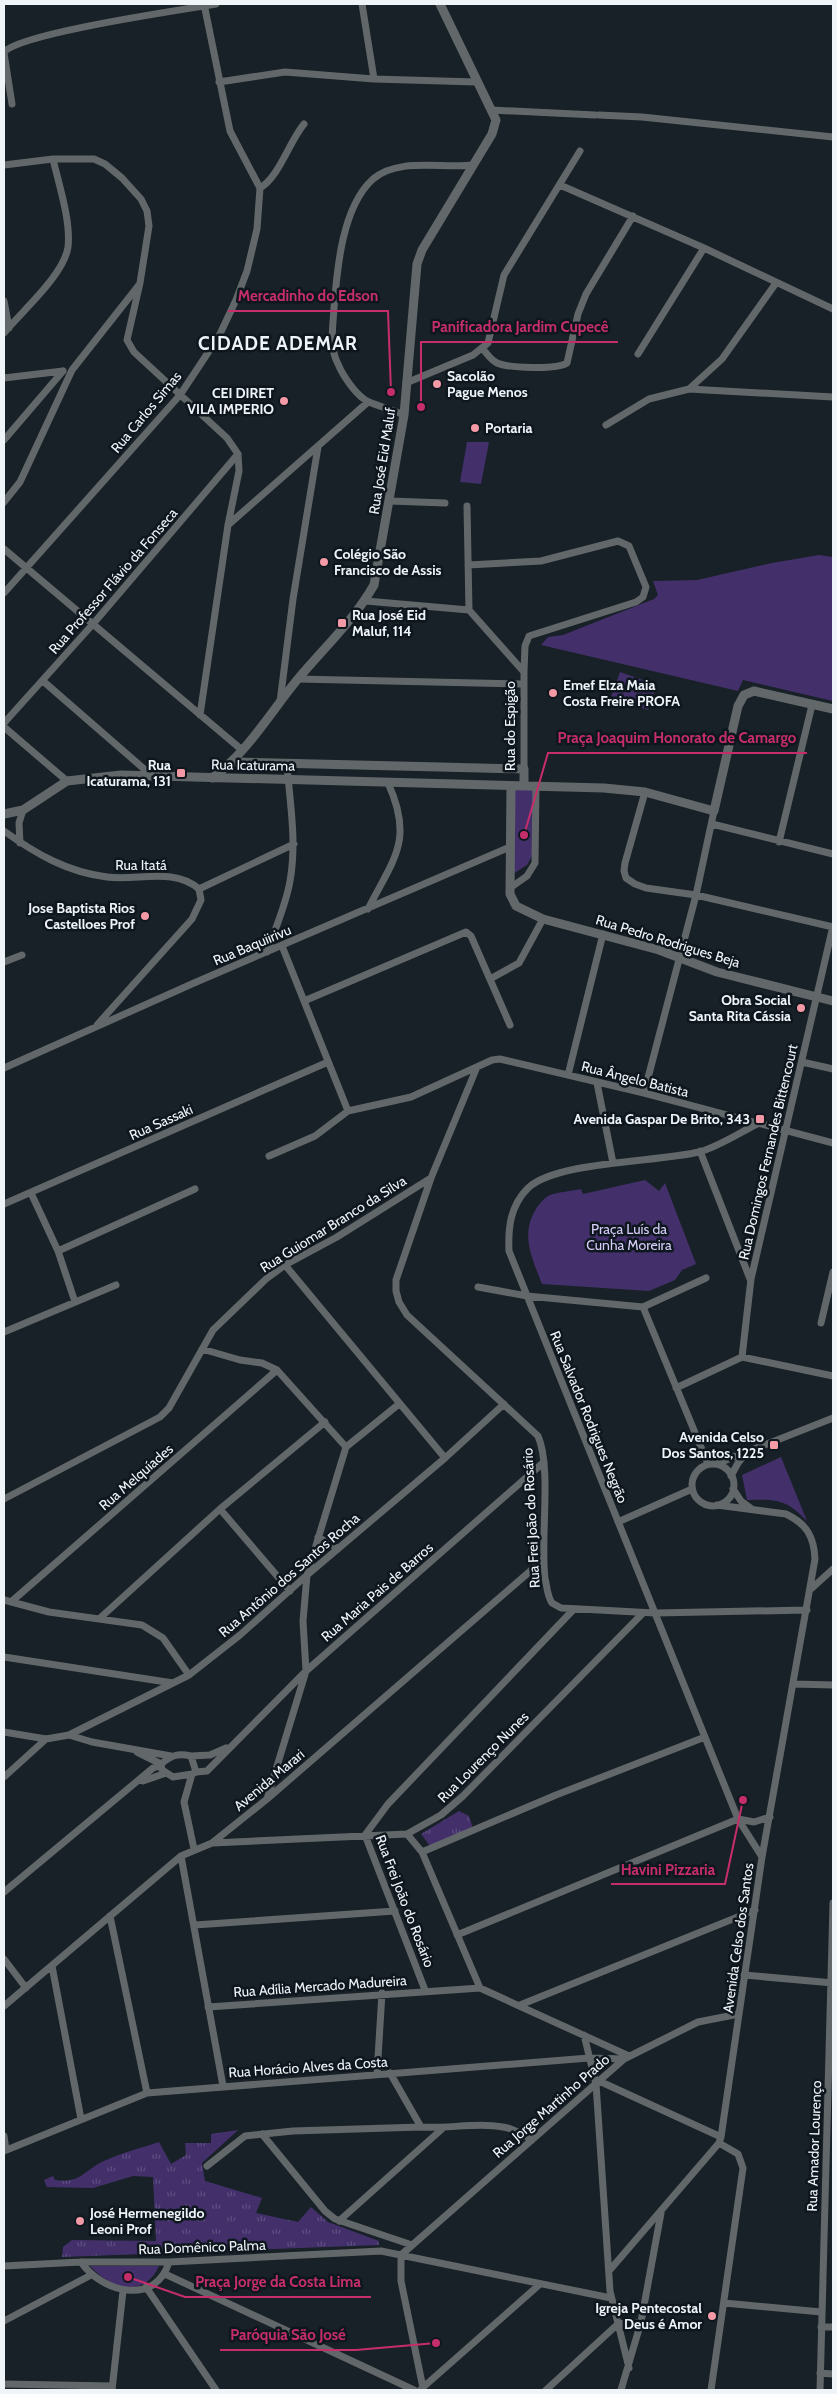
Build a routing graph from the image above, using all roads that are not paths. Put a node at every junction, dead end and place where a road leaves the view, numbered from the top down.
1 (216, 4) edge
2 (362, 4) edge
3 (440, 4) edge
4 (204, 5) edge
5 (4, 53) edge
6 (374, 79) junction
7 (219, 82) junction
8 (476, 82) junction
9 (12, 104) dead end
10 (491, 110) junction
11 (304, 124) dead end
12 (833, 138) edge
13 (580, 151) dead end
14 (54, 159) junction
15 (473, 164) junction
16 (4, 165) edge
17 (560, 185) junction
18 (260, 188) junction
19 (633, 216) junction
20 (704, 248) junction
21 (140, 283) junction
22 (776, 283) junction
23 (4, 301) edge
24 (833, 309) edge
25 (6, 330) edge
26 (485, 346) junction
27 (638, 354) dead end
28 (72, 370) junction
29 (63, 371) junction
30 (4, 378) edge
31 (406, 383) junction
32 (688, 389) junction
33 (180, 395) junction
34 (833, 397) edge
35 (368, 402) junction
36 (404, 415) junction
37 (606, 425) dead end
38 (4, 440) edge
39 (318, 447) junction
40 (238, 454) junction
41 (390, 501) junction
42 (4, 502) edge
43 (445, 503) dead end
44 (467, 506) dead end
45 (228, 525) junction
46 (4, 549) edge
47 (468, 565) junction
48 (26, 568) junction
49 (4, 593) edge
50 (366, 600) junction
51 (469, 610) junction
52 (93, 624) junction
53 (524, 672) junction
54 (298, 679) junction
55 (43, 680) junction
56 (523, 684) junction
57 (279, 702) junction
58 (812, 705) junction
59 (833, 709) edge
60 (200, 715) junction
61 (4, 723) edge
62 (4, 727) edge
63 (242, 750) junction
64 (231, 762) junction
65 (287, 765) junction
66 (524, 769) junction
67 (151, 775) junction
68 (212, 778) junction
69 (288, 779) junction
70 (67, 781) junction
71 (388, 783) junction
72 (511, 786) junction
73 (524, 786) junction
74 (536, 786) junction
75 (645, 792) junction
76 (24, 810) junction
77 (714, 811) junction
78 (4, 814) edge
79 (712, 824) junction
80 (4, 831) edge
81 (779, 842) junction
82 (20, 843) junction
83 (294, 844) junction
84 (510, 847) junction
85 (833, 854) edge
86 (510, 888) junction
87 (199, 889) junction
88 (696, 895) junction
89 (368, 910) junction
90 (543, 919) junction
91 (833, 927) edge
92 (602, 934) junction
93 (282, 946) junction
94 (268, 952) junction
95 (22, 955) dead end
96 (679, 958) junction
97 (4, 962) edge
98 (490, 979) junction
99 (818, 998) junction
100 (304, 1001) junction
101 (833, 1001) edge
102 (510, 1025) dead end
103 (95, 1027) junction
104 (328, 1062) junction
105 (802, 1062) junction
106 (477, 1067) junction
107 (4, 1068) edge
108 (833, 1069) edge
109 (568, 1075) junction
110 (597, 1083) junction
111 (644, 1093) junction
112 (348, 1110) junction
113 (757, 1124) junction
114 (786, 1131) junction
115 (833, 1142) edge
116 (700, 1151) junction
117 (268, 1156) dead end
118 (613, 1163) junction
119 (432, 1178) junction
120 (195, 1189) dead end
121 (31, 1193) junction
122 (4, 1203) edge
123 (58, 1251) junction
124 (285, 1265) junction
125 (833, 1272) edge
126 (706, 1278) dead end
127 (750, 1280) junction
128 (116, 1285) dead end
129 (478, 1287) dead end
130 (527, 1296) junction
131 (75, 1302) junction
132 (643, 1307) junction
133 (822, 1323) dead end
134 (4, 1332) edge
135 (202, 1349) junction
136 (742, 1357) junction
137 (277, 1370) junction
138 (833, 1376) edge
139 (676, 1388) junction
140 (399, 1404) junction
141 (504, 1404) junction
142 (833, 1418) edge
143 (325, 1422) junction
144 (346, 1447) junction
145 (749, 1450) junction
146 (445, 1458) junction
147 (544, 1462) junction
148 (712, 1464) junction
149 (731, 1476) junction
150 (733, 1488) junction
151 (692, 1489) junction
152 (4, 1499) edge
153 (717, 1505) junction
154 (220, 1509) junction
155 (752, 1509) junction
156 (618, 1522) junction
157 (318, 1537) junction
158 (338, 1549) junction
159 (543, 1560) junction
160 (833, 1569) edge
161 (307, 1575) junction
162 (811, 1589) junction
163 (290, 1591) junction
164 (4, 1600) edge
165 (11, 1602) junction
166 (574, 1609) junction
167 (807, 1610) junction
168 (643, 1613) junction
169 (655, 1613) junction
170 (99, 1619) junction
171 (4, 1657) edge
172 (306, 1671) junction
173 (189, 1674) junction
174 (173, 1683) junction
175 (794, 1684) junction
176 (833, 1685) edge
177 (4, 1732) edge
178 (69, 1735) junction
179 (704, 1737) junction
180 (46, 1739) junction
181 (231, 1746) junction
182 (135, 1750) junction
183 (171, 1756) junction
184 (191, 1756) junction
185 (161, 1765) junction
186 (166, 1773) junction
187 (194, 1773) junction
188 (4, 1777) edge
189 (140, 1781) junction
190 (267, 1799) junction
191 (770, 1816) junction
192 (738, 1819) junction
193 (407, 1834) junction
194 (365, 1835) junction
195 (212, 1844) junction
196 (194, 1849) junction
197 (422, 1852) junction
198 (181, 1856) junction
199 (762, 1857) junction
200 (4, 1892) edge
201 (833, 1903) edge
202 (755, 1910) junction
203 (395, 1911) junction
204 (110, 1916) junction
205 (195, 1926) junction
206 (457, 1935) junction
207 (4, 1959) edge
208 (52, 1966) junction
209 (744, 1975) junction
210 (832, 1983) edge
211 (26, 1988) junction
212 (480, 1988) junction
213 (425, 1990) junction
214 (382, 1993) junction
215 (4, 2006) edge
216 (520, 2006) junction
217 (208, 2007) junction
218 (739, 2014) junction
219 (584, 2035) junction
220 (589, 2058) junction
221 (627, 2058) junction
222 (377, 2074) junction
223 (390, 2074) junction
224 (597, 2083) junction
225 (223, 2086) junction
226 (147, 2093) junction
227 (81, 2119) junction
228 (421, 2127) junction
229 (442, 2128) junction
230 (262, 2134) junction
231 (4, 2136) edge
232 (532, 2140) junction
233 (720, 2140) junction
234 (5, 2151) edge
235 (207, 2166) dead end
236 (661, 2212) junction
237 (339, 2221) junction
238 (412, 2245) junction
239 (401, 2255) junction
240 (81, 2262) junction
241 (169, 2262) junction
242 (4, 2266) edge
243 (609, 2271) junction
244 (165, 2274) junction
245 (91, 2275) junction
246 (539, 2284) junction
247 (146, 2287) junction
248 (124, 2291) junction
249 (611, 2298) junction
250 (724, 2303) junction
251 (821, 2312) junction
252 (4, 2321) edge
253 (641, 2322) junction
254 (619, 2323) junction
255 (821, 2327) junction
256 (833, 2327) edge
257 (628, 2368) junction
258 (820, 2373) junction
259 (833, 2374) edge
260 (4, 2384) edge
261 (112, 2388) edge
262 (421, 2389) edge
263 (216, 2390) edge
264 (414, 2390) edge
265 (546, 2390) edge
266 (621, 2390) edge
267 (711, 2390) edge
268 (820, 2390) edge

1 - 4 street
2 - 6 street
3 - 8 street
4 - 5 street
4 - 7 street
5 - 9 street
6 - 7 street
6 - 8 street
7 - 18 street
8 - 10 street
10 - 12 street
10 - 15 street, Rua José Eid Maluf
11 - 18 street
13 - 17 street
14 - 16 street
14 - 21 street
14 - 25 street
15 - 31 street, Rua José Eid Maluf
15 - 35 street
17 - 19 street
17 - 26 street
18 - 33 street, Rua Carlos Simas
19 - 20 street
19 - 26 street
20 - 22 street
20 - 27 street
21 - 28 street
21 - 33 street
22 - 24 street
22 - 32 street
23 - 25 street
26 - 31 street
28 - 29 street
28 - 42 street
29 - 30 street
29 - 38 street
31 - 36 street, Rua José Eid Maluf
32 - 34 street
32 - 37 street
33 - 40 street
33 - 48 street, Rua Carlos Simas
35 - 36 street
35 - 39 street
36 - 41 street, Rua José Eid Maluf
39 - 45 street
39 - 57 street
40 - 45 street
40 - 52 street, Rua Professor Flávio da Fonseca
41 - 43 street
41 - 50 street, Rua José Eid Maluf
44 - 47 street
45 - 60 street
46 - 48 street
47 - 51 street
47 - 53 street
48 - 49 street, Rua Carlos Simas
48 - 52 street
50 - 51 street
50 - 54 street, Rua José Eid Maluf
51 - 53 street, Rua do Espigão
52 - 55 street, Rua Professor Flávio da Fonseca
52 - 60 street
53 - 56 street, Rua do Espigão
54 - 56 street
54 - 57 street, Rua José Eid Maluf
55 - 61 street, Rua Professor Flávio da Fonseca
55 - 67 street
56 - 66 street, Rua do Espigão
57 - 63 street, Rua José Eid Maluf
58 - 59 street
58 - 77 street
58 - 81 street
60 - 63 street
62 - 70 street
63 - 64 street, Rua José Eid Maluf
64 - 65 street, Rua Icaturama
64 - 68 street, Rua José Eid Maluf
65 - 66 street, Rua Icaturama
65 - 69 street
66 - 73 street, Rua do Espigão
67 - 68 street, Rua Icaturama
67 - 70 street, Rua Icaturama
68 - 69 street, Rua Icaturama
69 - 71 street, Rua Icaturama
69 - 83 street
70 - 76 street, Rua Icaturama
71 - 72 street, Rua Icaturama
71 - 89 street
72 - 73 street, Rua Icaturama
72 - 84 street
73 - 74 street, Rua Icaturama
74 - 75 street, Rua Icaturama
74 - 86 street
75 - 77 street, Rua Icaturama
75 - 88 street
76 - 78 street
76 - 82 street
77 - 79 street
79 - 81 street
79 - 88 street
80 - 82 street, Rua Itatá
81 - 85 street
82 - 87 street, Rua Itatá
83 - 87 street
83 - 94 street
84 - 86 street
84 - 89 street, Rua Baquiirivu
86 - 90 street, Rua Pedro Rodrigues Beja
87 - 103 street
88 - 91 street
88 - 96 street
89 - 93 street, Rua Baquiirivu
90 - 92 street, Rua Pedro Rodrigues Beja
90 - 98 street
91 - 99 street, Rua Domingos Fernandes Bittencourt
92 - 96 street, Rua Pedro Rodrigues Beja
92 - 109 street
93 - 94 street, Rua Baquiirivu
93 - 100 street
94 - 103 street, Rua Baquiirivu
95 - 97 street
96 - 99 street, Rua Pedro Rodrigues Beja
96 - 111 street
98 - 100 street
98 - 102 street
99 - 101 street, Rua Pedro Rodrigues Beja
99 - 105 street, Rua Domingos Fernandes Bittencourt
100 - 104 street
103 - 107 street, Rua Baquiirivu
104 - 112 street
104 - 121 street, Rua Sassaki
105 - 108 street
105 - 114 street, Rua Domingos Fernandes Bittencourt
106 - 109 street, Rua Ângelo Batista
106 - 112 street, Rua Ângelo Batista
106 - 119 street, Rua Frei João do Rosário
109 - 110 street, Rua Ângelo Batista
110 - 111 street, Rua Ângelo Batista
110 - 118 street
111 - 113 street, Rua Ângelo Batista
112 - 117 street
113 - 114 street, Rua Ângelo Batista
113 - 116 street, Rua Salvador Rodrigues Negrão
114 - 115 street, Rua Ângelo Batista
114 - 127 street, Rua Domingos Fernandes Bittencourt
116 - 118 street, Rua Salvador Rodrigues Negrão
116 - 127 street
118 - 130 street, Rua Salvador Rodrigues Negrão
119 - 124 street, Rua Guiomar Branco da Silva
119 - 141 street, Rua Frei João do Rosário
120 - 123 street
121 - 122 street, Rua Sassaki
121 - 123 street
123 - 131 street
124 - 135 street, Rua Guiomar Branco da Silva
124 - 140 street
125 - 133 street
126 - 132 street
127 - 136 street, Rua Domingos Fernandes Bittencourt
128 - 131 street
129 - 130 street
130 - 132 street
130 - 156 street, Rua Salvador Rodrigues Negrão
131 - 134 street
132 - 139 street
135 - 137 street
135 - 152 street, Rua Guiomar Branco da Silva
136 - 138 street
136 - 139 street
137 - 143 street
137 - 165 street, Rua Melquíades
139 - 148 street
140 - 144 street
140 - 146 street
141 - 146 street, Rua Antônio dos Santos Rocha
141 - 147 street, Rua Frei João do Rosário
142 - 145 street
143 - 144 street
143 - 154 street
144 - 157 street
145 - 148 street
145 - 149 street
146 - 158 street, Rua Antônio dos Santos Rocha
147 - 159 street, Rua Frei João do Rosário
147 - 172 street, Rua Maria Pais de Barros
148 - 149 street
148 - 151 street
149 - 150 street
150 - 153 street
150 - 155 street
151 - 153 street
151 - 156 street
153 - 155 street, Avenida Celso dos Santos
154 - 163 street
154 - 170 street
155 - 162 street, Avenida Celso dos Santos
156 - 169 street, Rua Salvador Rodrigues Negrão
157 - 158 street
157 - 161 street
158 - 161 street, Rua Antônio dos Santos Rocha
159 - 166 street, Rua Frei João do Rosário
159 - 190 street, Avenida Marari
160 - 162 street
161 - 163 street, Rua Antônio dos Santos Rocha
161 - 172 street
162 - 167 street, Avenida Celso dos Santos
163 - 173 street, Rua Antônio dos Santos Rocha
164 - 165 street
165 - 170 street
166 - 168 street
166 - 194 street, Rua Frei João do Rosário
167 - 169 street
167 - 175 street, Avenida Celso dos Santos
168 - 169 street
168 - 193 street, Rua Lourenço Nunes
169 - 179 street, Rua Salvador Rodrigues Negrão
170 - 173 street
171 - 174 street
172 - 181 street, Rua Maria Pais de Barros
172 - 190 street
173 - 174 street, Rua Antônio dos Santos Rocha
174 - 178 street, Rua Antônio dos Santos Rocha
175 - 176 street
175 - 191 street, Avenida Celso dos Santos
177 - 180 street
178 - 180 street
178 - 182 street, Rua Maria Pais de Barros
179 - 192 street, Rua Salvador Rodrigues Negrão
179 - 197 street
180 - 188 street
181 - 184 street, Rua Maria Pais de Barros
181 - 187 street, Rua Maria Pais de Barros
182 - 183 street, Rua Maria Pais de Barros
182 - 185 street
183 - 184 street, Rua Maria Pais de Barros
183 - 185 street
184 - 187 street
185 - 186 street
185 - 189 street
186 - 187 street
186 - 189 street
187 - 196 street
189 - 200 street
190 - 195 street, Avenida Marari
191 - 192 street
191 - 199 street, Avenida Celso dos Santos
192 - 199 street, Rua Salvador Rodrigues Negrão
192 - 206 street
193 - 194 street, Rua Lourenço Nunes
193 - 197 street
194 - 195 street, Rua Lourenço Nunes
194 - 203 street, Rua Frei João do Rosário
195 - 196 street, Avenida Marari
196 - 198 street, Avenida Marari
197 - 206 street
198 - 204 street, Avenida Marari
198 - 205 street
199 - 202 street, Avenida Celso dos Santos
201 - 210 street, Rua Amador Lourenço
202 - 209 street, Avenida Celso dos Santos
202 - 216 street
203 - 205 street
203 - 213 street, Rua Frei João do Rosário
204 - 208 street, Avenida Marari
204 - 226 street
205 - 217 street
206 - 212 street
207 - 211 street
208 - 211 street, Avenida Marari
208 - 227 street
209 - 210 street
209 - 218 street, Avenida Celso dos Santos
210 - 251 street, Rua Amador Lourenço
211 - 215 street, Avenida Marari
212 - 213 street, Rua Adília Mercado Madureira
212 - 216 street, Rua Adília Mercado Madureira
213 - 214 street, Rua Adília Mercado Madureira
214 - 217 street, Rua Adília Mercado Madureira
214 - 222 street
216 - 219 street, Rua Adília Mercado Madureira
217 - 225 street
218 - 221 street, Rua Jorge Martinho Prado
218 - 233 street, Avenida Celso dos Santos
219 - 220 street
219 - 221 street, Rua Adília Mercado Madureira
220 - 221 street, Rua Horácio Alves da Costa
220 - 223 street, Rua Horácio Alves da Costa
220 - 224 street
221 - 224 street, Rua Jorge Martinho Prado
222 - 223 street, Rua Horácio Alves da Costa
222 - 225 street, Rua Horácio Alves da Costa
223 - 228 street
224 - 232 street, Rua Jorge Martinho Prado
224 - 233 street
224 - 243 street
225 - 226 street, Rua Horácio Alves da Costa
226 - 227 street, Rua Horácio Alves da Costa
227 - 234 street, Rua Horácio Alves da Costa
228 - 229 street
228 - 230 street
229 - 232 street
229 - 237 street
230 - 235 street
230 - 237 street
231 - 234 street
232 - 238 street, Rua Jorge Martinho Prado
233 - 236 street
233 - 250 street
236 - 243 street
236 - 253 street
237 - 238 street
238 - 239 street, Rua Jorge Martinho Prado
239 - 241 street, Rua Domênico Palma
239 - 246 street, Rua Domênico Palma
239 - 262 street
240 - 241 street, Rua Domênico Palma
240 - 242 street, Rua Domênico Palma
240 - 245 street
241 - 244 street
243 - 249 street
244 - 247 street
244 - 264 street
245 - 248 street
245 - 252 street
246 - 249 street, Rua Domênico Palma
246 - 262 street
247 - 248 street
247 - 263 street
248 - 261 street
249 - 254 street
250 - 251 street
250 - 267 street
251 - 255 street, Rua Amador Lourenço
253 - 254 street
253 - 257 street
254 - 257 street
254 - 265 street
255 - 256 street
255 - 258 street, Rua Amador Lourenço
257 - 266 street
258 - 259 street
258 - 268 street, Rua Amador Lourenço
260 - 261 street

